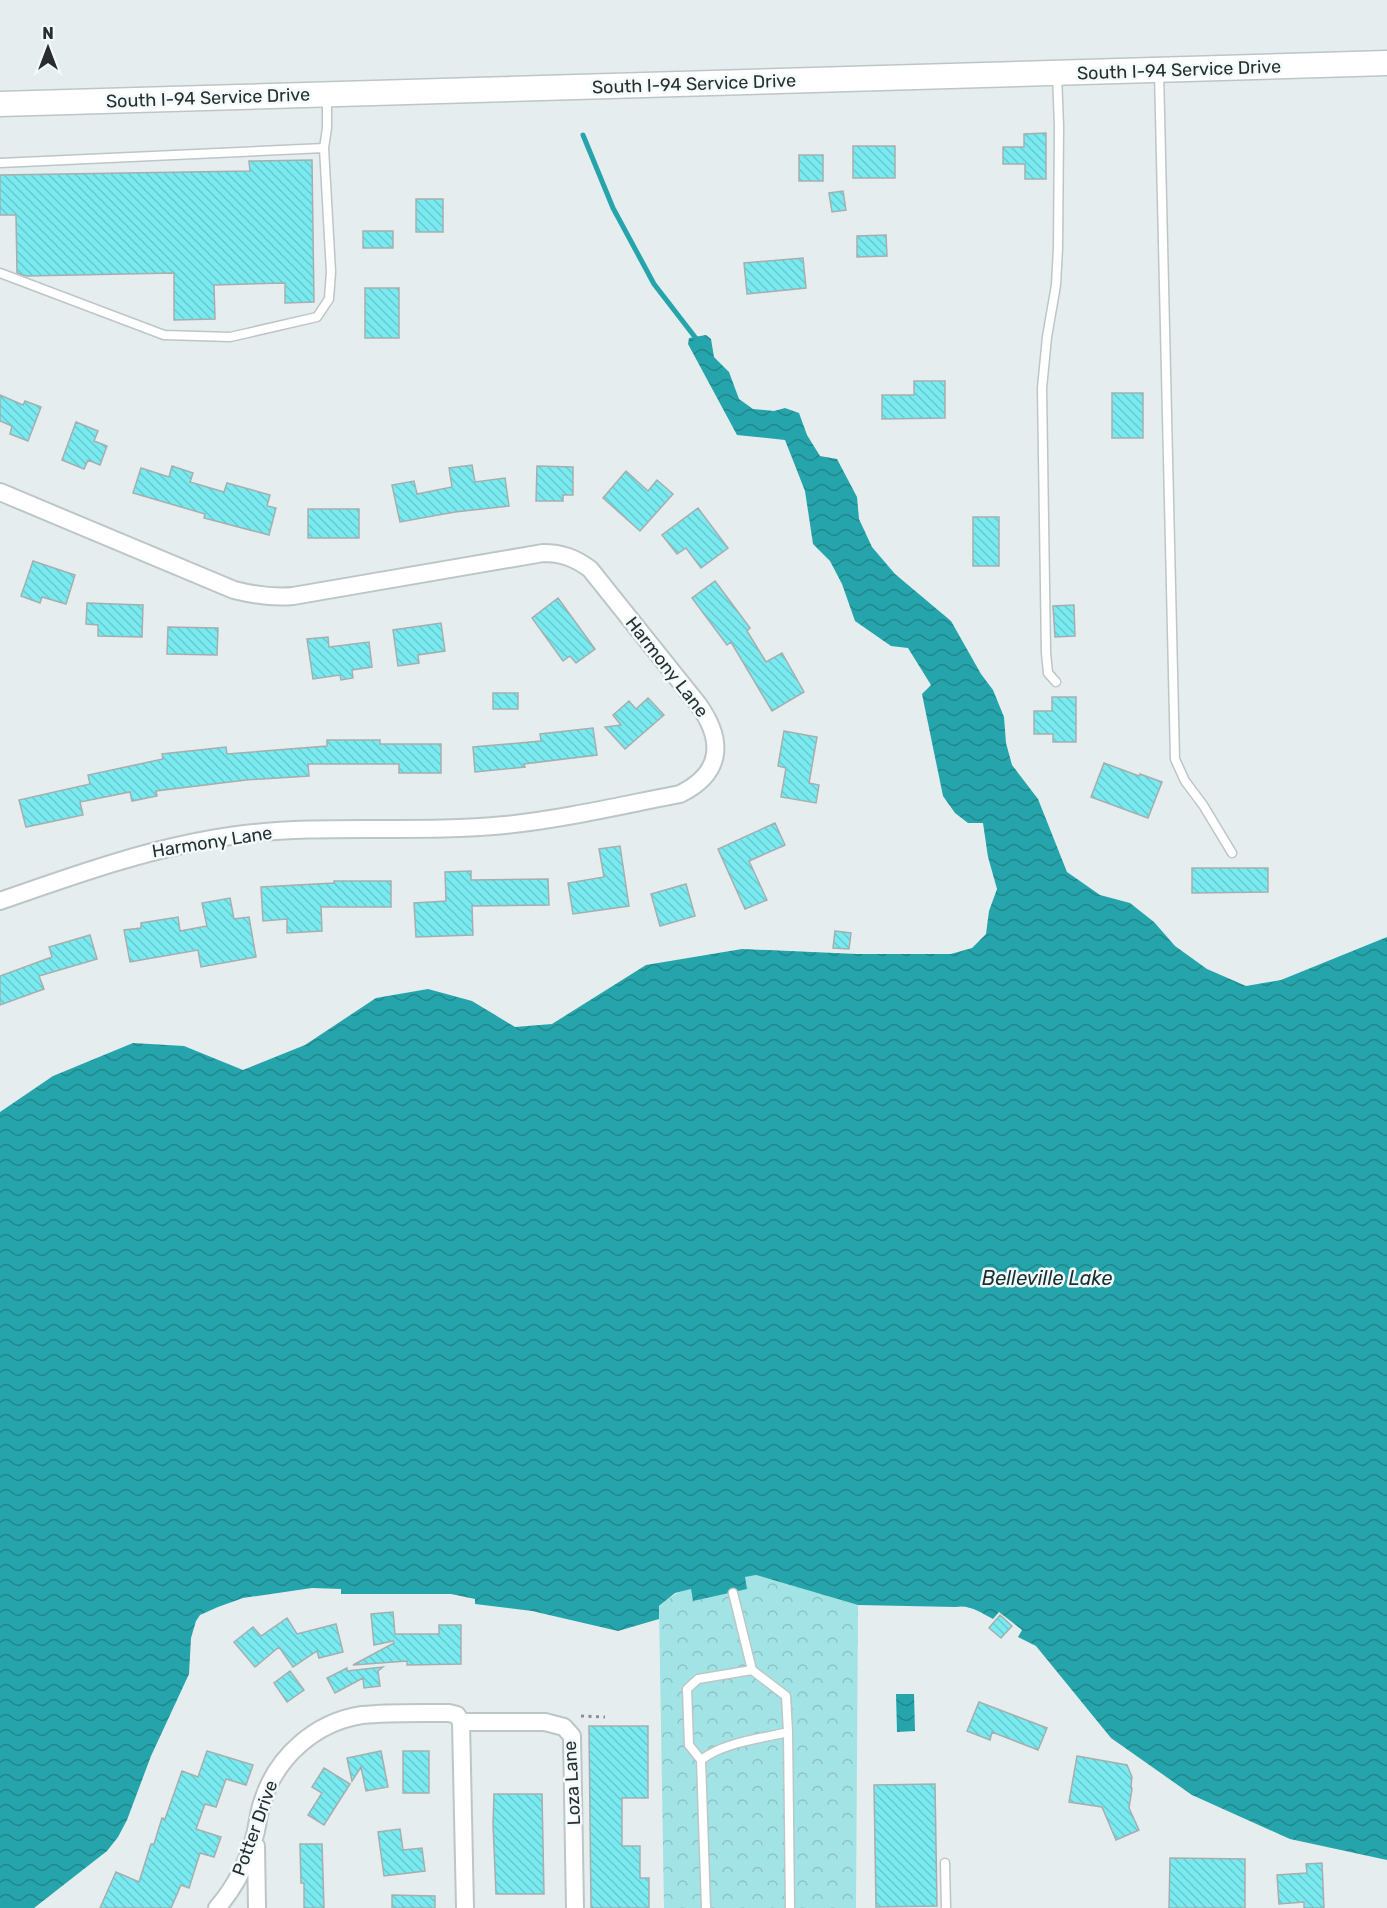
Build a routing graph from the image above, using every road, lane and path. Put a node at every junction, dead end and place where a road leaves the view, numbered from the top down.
1 (1387, 63) edge
2 (1159, 70) junction
3 (1057, 73) junction
4 (327, 94) junction
5 (0, 104) edge
6 (324, 148) junction
7 (0, 163) edge
8 (0, 273) edge
9 (0, 492) edge
10 (1056, 682) dead end
11 (1232, 853) dead end
12 (0, 901) edge
13 (733, 1593) dead end
14 (752, 1670) junction
15 (581, 1716) dead end
16 (605, 1717) dead end
17 (461, 1722) junction
18 (788, 1732) junction
19 (701, 1760) junction
20 (255, 1833) junction
21 (945, 1863) dead end
22 (217, 1908) edge
23 (257, 1908) edge
24 (465, 1908) edge
25 (575, 1908) edge
26 (706, 1908) edge
27 (790, 1908) edge
28 (946, 1908) edge

1 - 2 street, South I-94 Service Drive
2 - 3 street, South I-94 Service Drive
2 - 11 lane
3 - 4 street, South I-94 Service Drive
3 - 10 lane
4 - 5 street, South I-94 Service Drive
4 - 6 lane
6 - 7 lane
6 - 8 lane
9 - 12 street, Harmony Lane
13 - 14 lane
14 - 18 lane
14 - 19 lane
15 - 16 path
17 - 20 street, Potter Drive
17 - 24 street
17 - 25 street, Loza Lane
18 - 19 lane
18 - 27 lane
19 - 26 lane
20 - 22 street, Potter Drive
20 - 23 street
21 - 28 lane

